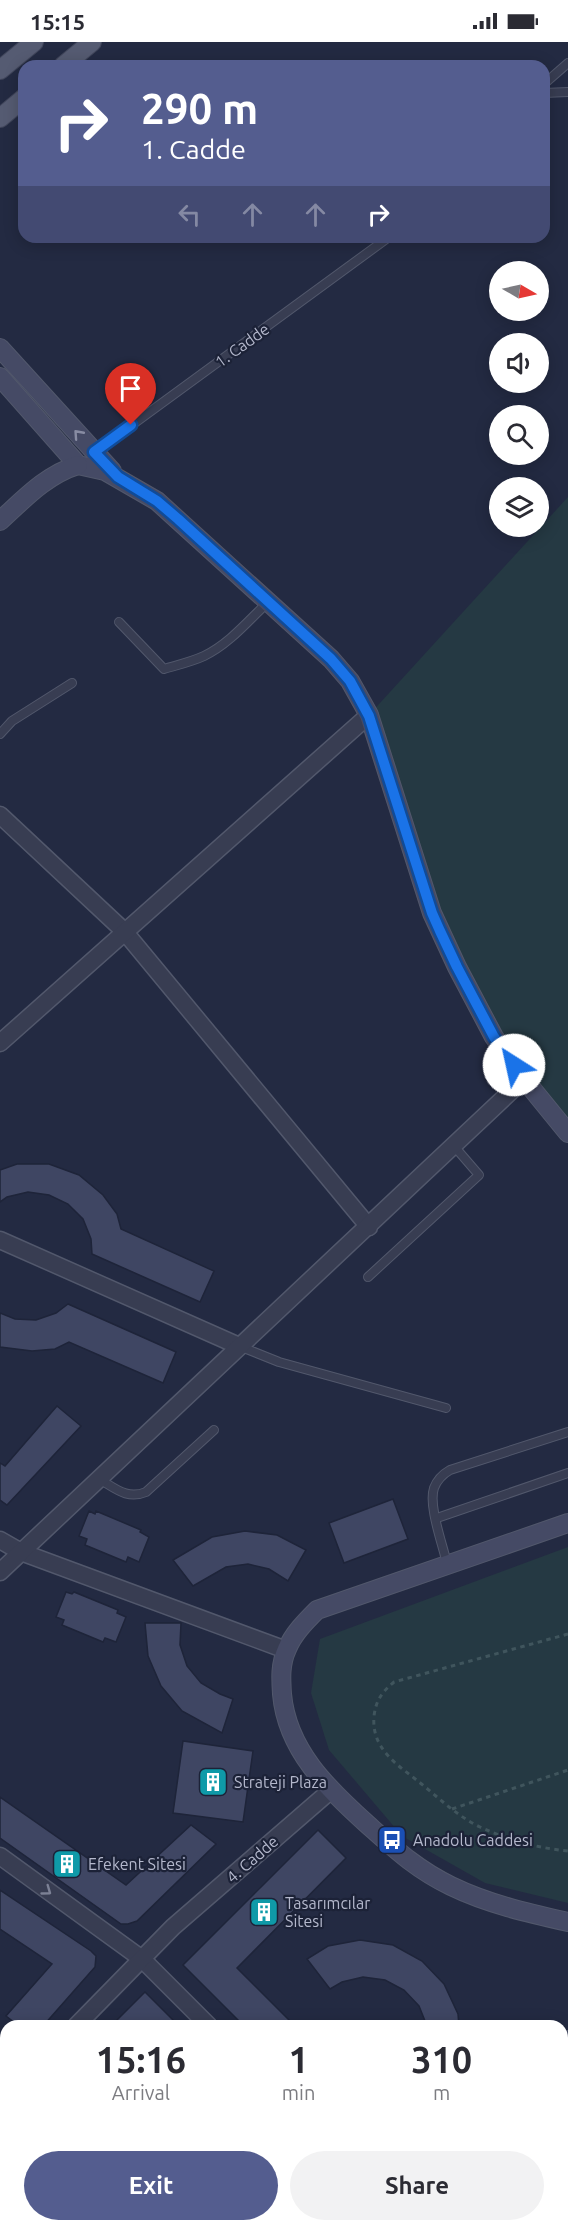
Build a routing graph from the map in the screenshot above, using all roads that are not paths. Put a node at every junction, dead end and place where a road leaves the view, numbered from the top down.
1 (34, 42) edge
2 (92, 42) edge
3 (19, 48) edge
4 (70, 60) edge
5 (568, 63) edge
6 (0, 70) edge
7 (550, 79) edge
8 (568, 92) edge
9 (550, 93) edge
10 (18, 103) edge
11 (0, 118) edge
12 (381, 243) edge
13 (0, 348) edge
14 (0, 377) edge
15 (94, 452) junction
16 (78, 465) junction
17 (118, 477) junction
18 (0, 521) edge
19 (268, 602) junction
20 (119, 622) dead end
21 (72, 683) dead end
22 (369, 716) junction
23 (0, 734) edge
24 (0, 815) edge
25 (124, 932) junction
26 (0, 1043) edge
27 (524, 1080) junction
28 (568, 1133) edge
29 (454, 1146) junction
30 (369, 1227) junction
31 (0, 1240) edge
32 (368, 1277) dead end
33 (239, 1346) junction
34 (446, 1408) dead end
35 (214, 1430) dead end
36 (568, 1432) edge
37 (568, 1473) edge
38 (99, 1479) junction
39 (437, 1518) junction
40 (568, 1523) edge
41 (0, 1540) edge
42 (21, 1552) junction
43 (447, 1565) junction
44 (0, 1572) edge
45 (286, 1650) junction
46 (330, 1791) junction
47 (0, 1856) edge
48 (568, 1922) edge
49 (142, 1959) junction
50 (82, 2020) edge
51 (203, 2020) edge

1 - 3 main road
2 - 4 main road
3 - 6 main road
5 - 7 lane
8 - 9 lane
10 - 11 main road
12 - 15 lane, 1. Cadde
15 -> 13 street
14 - 16 street
15 - 17 street
16 - 17 street
16 - 18 street
17 - 19 street
19 - 20 lane
19 - 22 street
21 - 23 lane
22 - 25 street
22 - 27 street
24 - 25 street
25 - 26 street
25 - 30 street
27 - 28 street
27 - 29 street
29 - 30 street
29 - 32 lane
30 - 33 street
31 - 33 street
33 - 34 lane
33 - 38 street
35 - 38 lane
36 - 39 lane
37 - 39 lane
38 - 42 street
39 - 43 lane
40 - 43 street
41 - 42 street
42 - 44 street
42 - 45 street
43 - 45 street
45 - 46 street
46 - 48 street
46 - 49 street, 4. Cadde
47 -> 49 street
49 - 50 street, 4. Cadde
49 - 51 street

